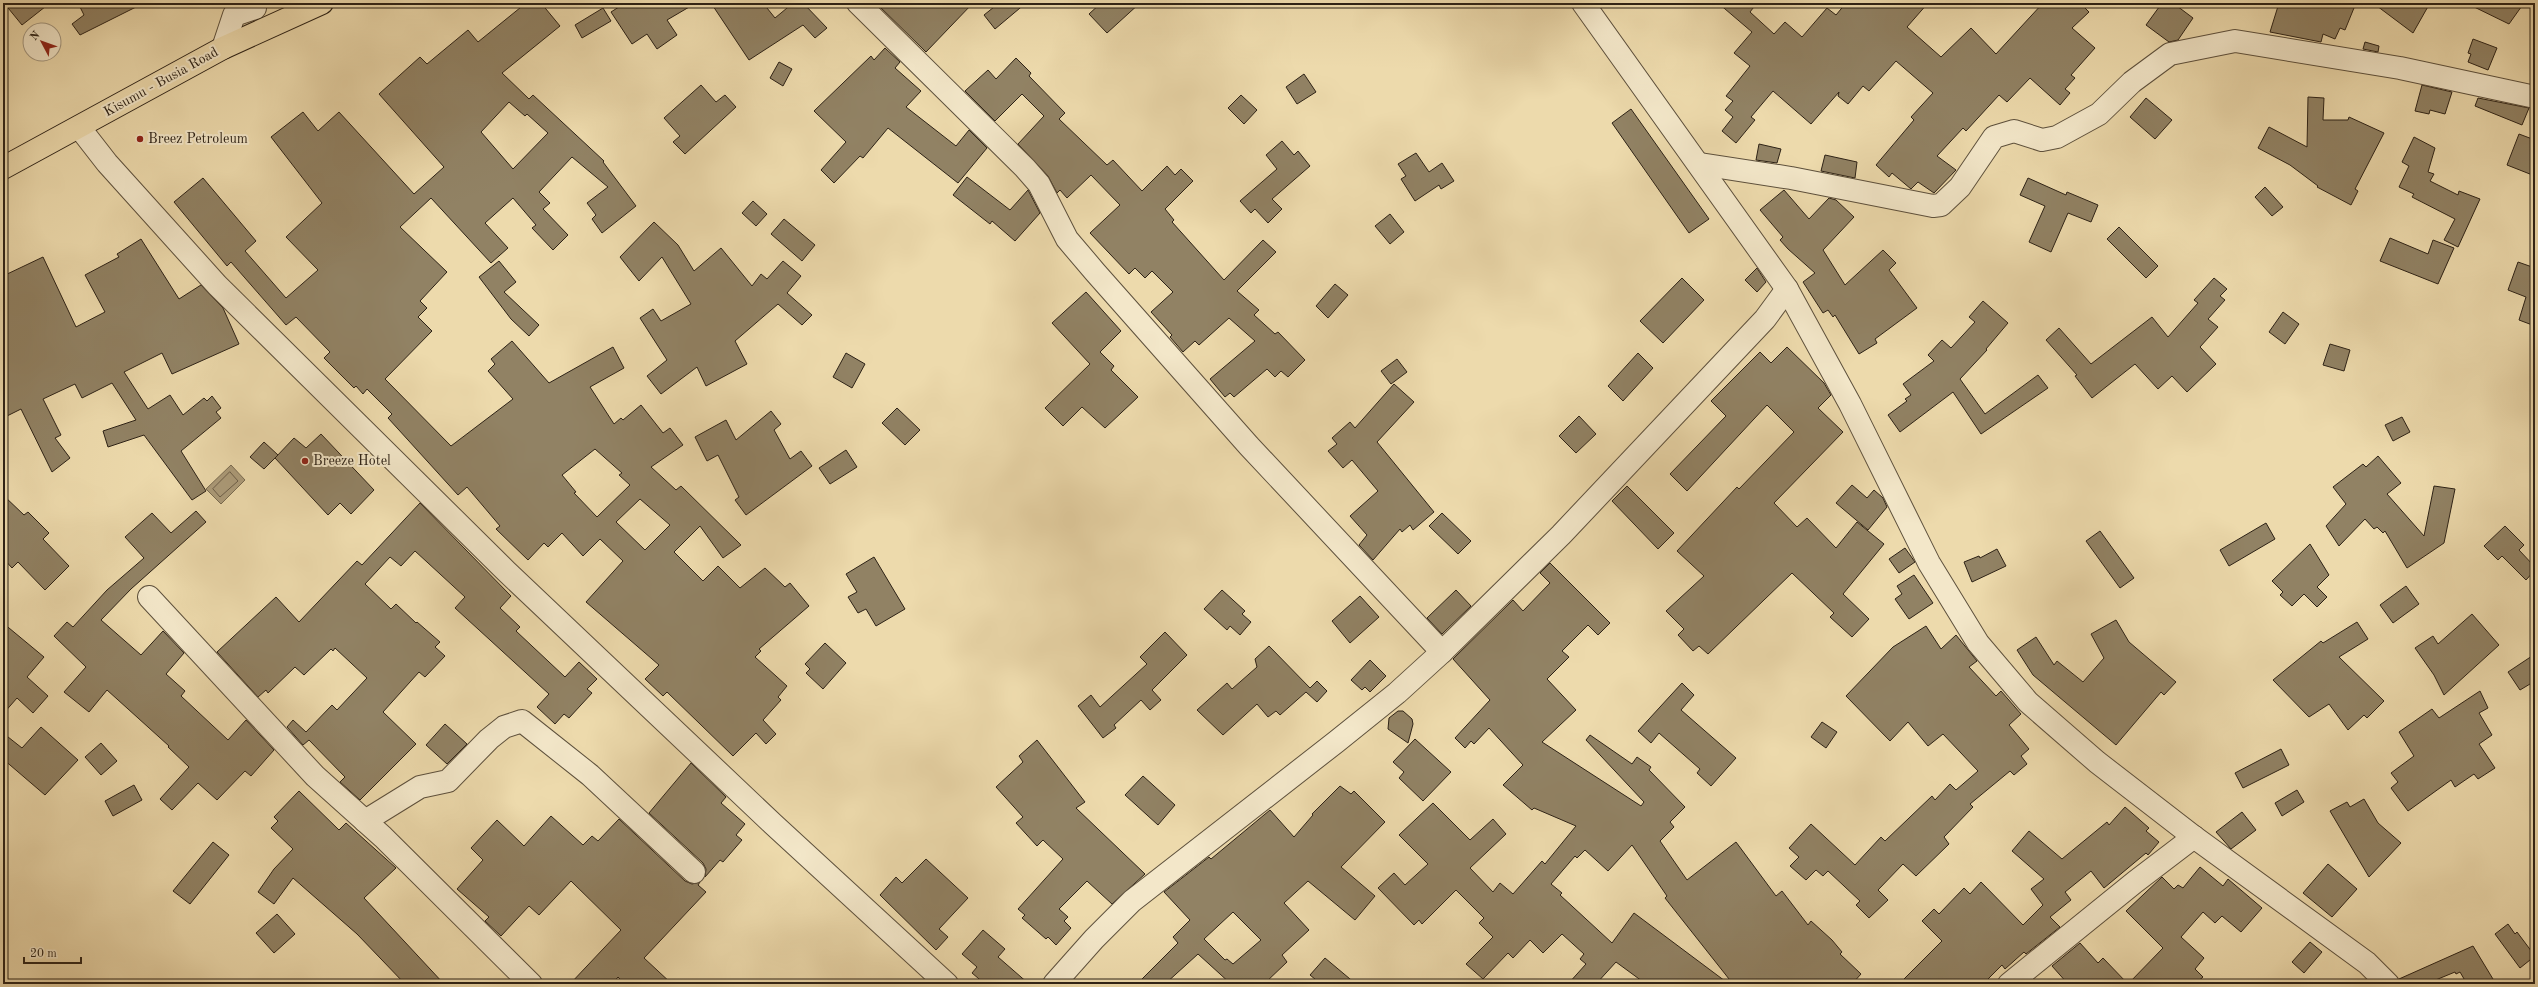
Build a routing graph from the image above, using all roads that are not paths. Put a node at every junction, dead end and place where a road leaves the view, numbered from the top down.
1 (322, 3) edge
2 (858, 3) edge
3 (1583, 3) edge
4 (258, 4) edge
5 (223, 48) junction
6 (2535, 97) edge
7 (79, 127) junction
8 (1700, 164) junction
9 (3, 168) edge
10 (1787, 289) junction
11 (149, 597) dead end
12 (1442, 652) junction
13 (365, 821) junction
14 (2194, 838) junction
15 (694, 872) dead end
16 (531, 984) edge
17 (947, 984) edge
18 (1054, 984) edge
19 (2009, 984) edge
20 (2388, 984) edge

1 - 5 highway, Kisumu - Busia Road
2 - 12 street
3 - 8 street
4 - 5 street
5 - 7 highway, Kisumu - Busia Road
6 - 8 street
7 - 9 highway, Kisumu - Busia Road
7 - 17 street
8 - 10 street
10 - 12 street
10 - 14 street
11 - 13 street
12 - 18 street
13 - 15 street
13 - 16 street
14 - 19 street
14 - 20 street

